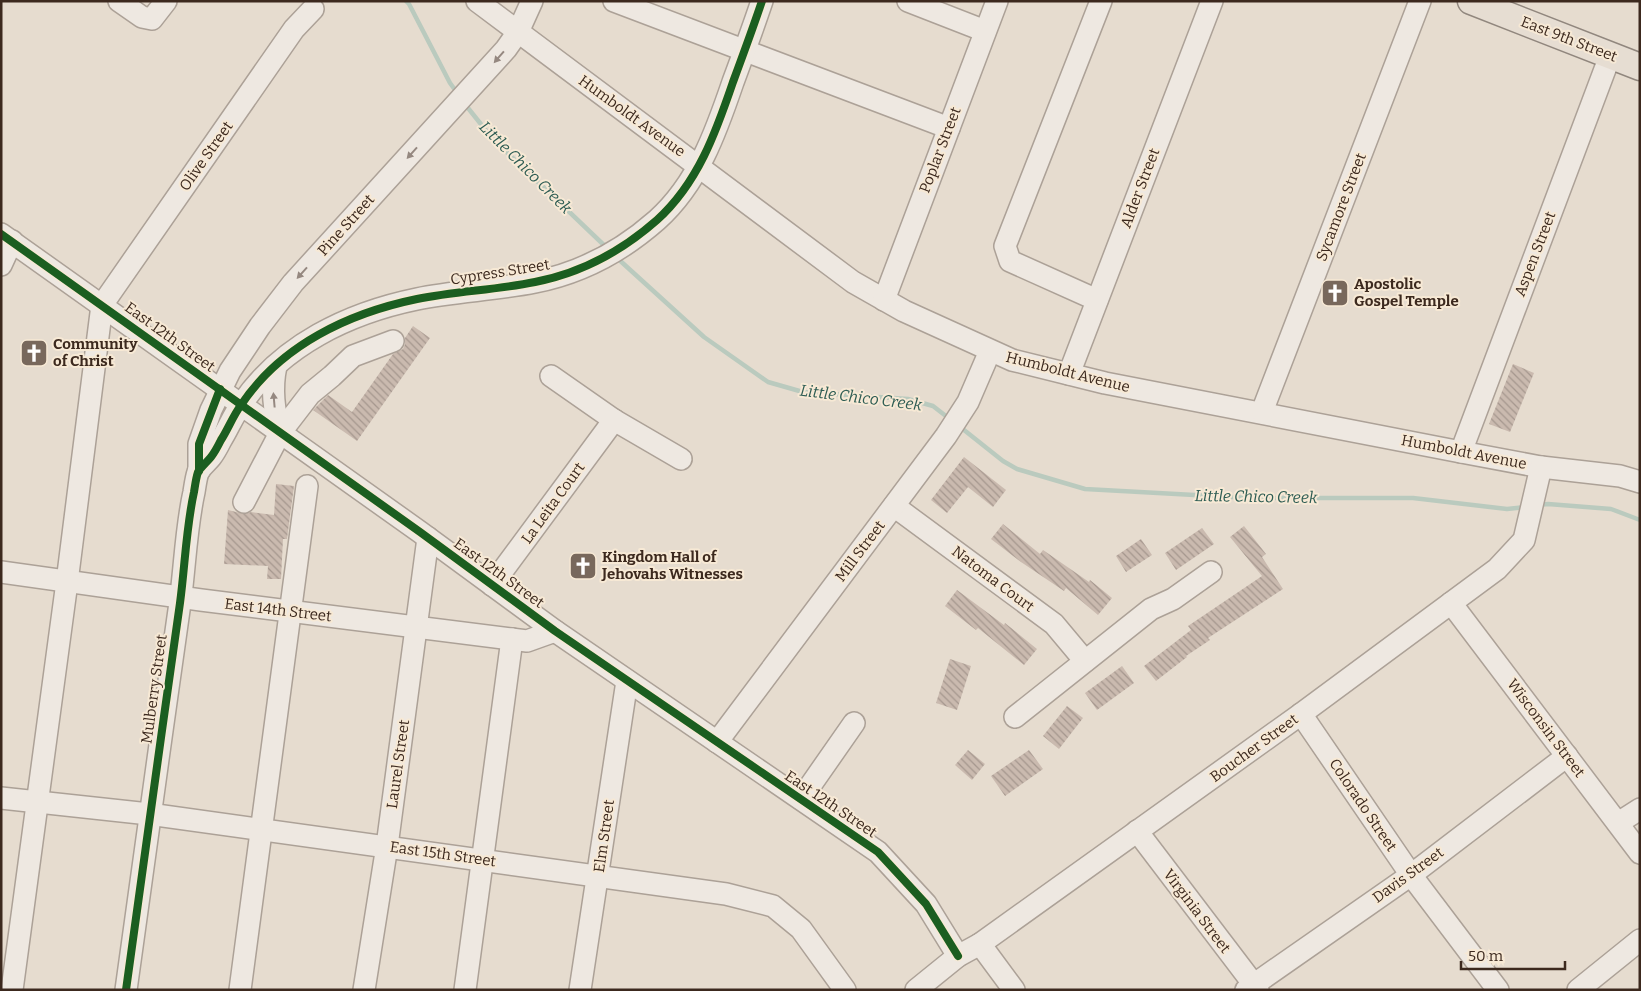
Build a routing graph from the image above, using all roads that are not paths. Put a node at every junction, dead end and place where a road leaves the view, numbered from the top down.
1 (119, 1) edge
2 (166, 1) edge
3 (477, 1) edge
4 (532, 1) edge
5 (614, 1) edge
6 (762, 1) edge
7 (908, 1) edge
8 (997, 1) edge
9 (1100, 1) edge
10 (1212, 1) edge
11 (1420, 1) edge
12 (1471, 1) edge
13 (313, 9) dead end
14 (985, 31) junction
15 (518, 32) junction
16 (744, 51) junction
17 (1610, 56) junction
18 (1640, 67) edge
19 (949, 128) junction
20 (699, 166) junction
21 (7, 237) edge
22 (1, 265) edge
23 (884, 300) junction
24 (1097, 300) junction
25 (102, 305) junction
26 (393, 341) dead end
27 (990, 351) junction
28 (276, 366) junction
29 (1068, 374) junction
30 (551, 376) dead end
31 (220, 389) junction
32 (241, 405) junction
33 (1263, 413) junction
34 (614, 420) junction
35 (280, 433) junction
36 (1460, 452) junction
37 (681, 459) dead end
38 (1541, 467) junction
39 (198, 471) junction
40 (1640, 482) edge
41 (307, 486) dead end
42 (244, 502) dead end
43 (894, 506) junction
44 (428, 538) junction
45 (1, 572) edge
46 (1211, 572) dead end
47 (67, 582) junction
48 (492, 585) junction
49 (181, 598) junction
50 (1451, 603) junction
51 (290, 612) junction
52 (417, 628) junction
53 (555, 631) junction
54 (512, 639) junction
55 (1085, 662) junction
56 (627, 681) junction
57 (1301, 714) junction
58 (1015, 717) dead end
59 (854, 723) dead end
60 (717, 742) junction
61 (1567, 756) junction
62 (1, 798) edge
63 (801, 800) junction
64 (37, 802) junction
65 (1640, 809) edge
66 (149, 814) junction
67 (1618, 823) junction
68 (261, 829) junction
69 (1137, 832) junction
70 (387, 846) junction
71 (1640, 853) edge
72 (482, 860) junction
73 (1411, 875) junction
74 (598, 876) junction
75 (1640, 940) edge
76 (980, 944) junction
77 (958, 956) junction
78 (1253, 988) edge
79 (12, 990) edge
80 (126, 990) edge
81 (240, 990) edge
82 (364, 990) edge
83 (465, 990) edge
84 (580, 990) edge
85 (845, 990) edge
86 (916, 990) edge
87 (1014, 990) edge
88 (1498, 990) edge
89 (1578, 990) edge

1 - 2 street
3 - 15 street, Humboldt Avenue
4 - 15 street, Pine Street
5 - 16 street
6 - 16 street, Cypress Street
7 - 14 street
8 - 14 street, Poplar Street
9 - 24 street
10 - 24 street, Alder Street
11 - 33 street, Sycamore Street
12 - 17 main road, East 9th Street
13 - 25 street, Olive Street
14 - 19 street, Poplar Street
15 - 20 street, Humboldt Avenue
15 -> 31 street, Pine Street
16 - 19 street
16 - 20 street, Cypress Street
17 - 18 main road, East 9th Street
17 - 36 street, Aspen Street
19 - 23 street, Poplar Street
20 - 23 street, Humboldt Avenue
20 - 28 street, Cypress Street
21 - 22 street
21 - 25 street, East 12th Street
23 - 27 street, Humboldt Avenue
24 - 29 street, Alder Street
25 - 31 street, East 12th Street
25 - 47 street
26 - 35 street
27 - 29 street, Humboldt Avenue
27 - 43 street, Mill Street
28 - 32 street, Cypress Street
35 -> 28 street
29 - 33 street, Humboldt Avenue
30 - 34 street
31 - 32 street, East 12th Street
31 - 39 street, Pine Street
32 - 35 street, East 12th Street
32 - 39 street
33 - 36 street, Humboldt Avenue
34 - 37 street
34 - 48 street, La Leita Court
35 - 42 street
35 - 44 street, East 12th Street
36 - 38 street, Humboldt Avenue
38 - 40 street, Humboldt Avenue
38 - 50 street, Boucher Street
39 - 49 street, Mulberry Street
41 - 51 street
43 - 55 street, Natoma Court
43 - 60 street, Mill Street
44 - 48 street, East 12th Street
44 - 52 street, Laurel Street
45 - 47 street, East 14th Street
46 - 55 street
47 - 49 street, East 14th Street
47 - 64 street
48 - 53 street, East 12th Street
49 - 51 street, East 14th Street
49 - 66 street, Mulberry Street
50 - 57 street, Boucher Street
50 - 61 street, Wisconsin Street
51 - 52 street, East 14th Street
51 - 68 street
52 - 54 street, East 14th Street
52 - 70 street, Laurel Street
53 - 54 street, East 14th Street
53 - 56 street, East 12th Street
54 - 72 street
55 - 58 street
56 - 60 street, East 12th Street
56 - 74 street, Elm Street
57 - 69 street, Boucher Street
57 - 73 street, Colorado Street
59 - 63 street
60 - 63 street, East 12th Street
61 - 67 street, Wisconsin Street
61 - 73 street, Davis Street
62 - 64 street, East 15th Street
63 - 77 street, East 12th Street
64 - 66 street, East 15th Street
64 - 79 street
65 - 67 street
66 - 68 street, East 15th Street
66 - 80 street, Mulberry Street
67 - 71 street, Wisconsin Street
68 - 70 street, East 15th Street
68 - 81 street
69 - 76 street, Boucher Street
69 - 78 street, Virginia Street
70 - 72 street, East 15th Street
70 - 82 street, Laurel Street
72 - 74 street, East 15th Street
72 - 83 street
73 - 78 street, Davis Street
73 - 88 street, Colorado Street
74 - 84 street, Elm Street
74 - 85 street, East 15th Street
75 - 89 street
76 - 77 street, Boucher Street
76 - 87 street
77 - 86 street, Boucher Street

